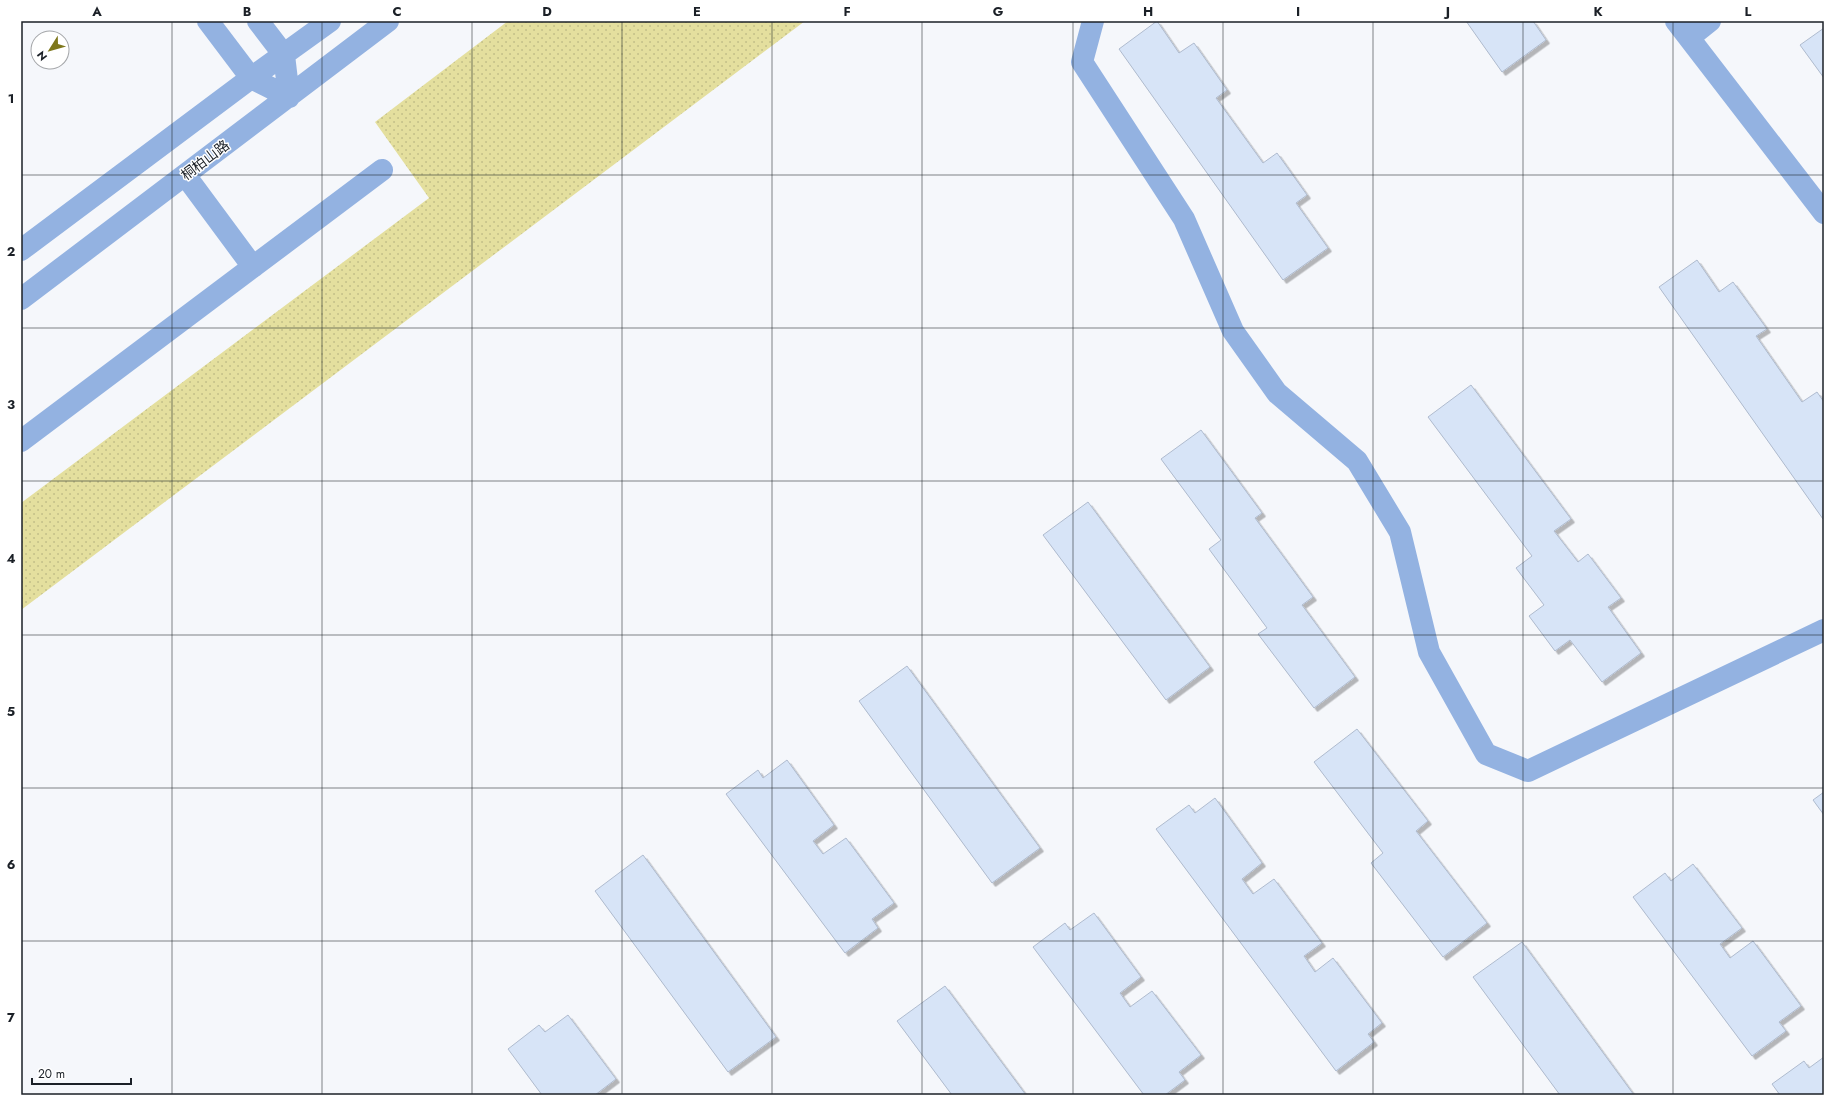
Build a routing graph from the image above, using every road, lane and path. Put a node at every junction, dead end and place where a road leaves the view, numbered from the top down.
1 (208, 21) edge
2 (258, 21) edge
3 (330, 21) edge
4 (388, 21) edge
5 (1093, 21) edge
6 (1710, 21) edge
7 (1683, 29) edge
8 (284, 55) junction
9 (251, 78) junction
10 (289, 97) junction
11 (382, 170) dead end
12 (185, 175) junction
13 (1824, 213) edge
14 (21, 250) edge
15 (253, 267) junction
16 (21, 299) edge
17 (21, 440) edge
18 (1824, 630) edge

1 - 9 street
2 - 8 street
3 - 8 street
4 - 10 street, 桐柏山路
5 - 18 street
6 - 7 street
7 - 13 street
8 - 9 street
8 - 10 street
9 - 10 street
9 - 14 street
10 - 12 street, 桐柏山路
11 - 15 street
12 - 15 street
12 - 16 street, 桐柏山路
15 - 17 street

